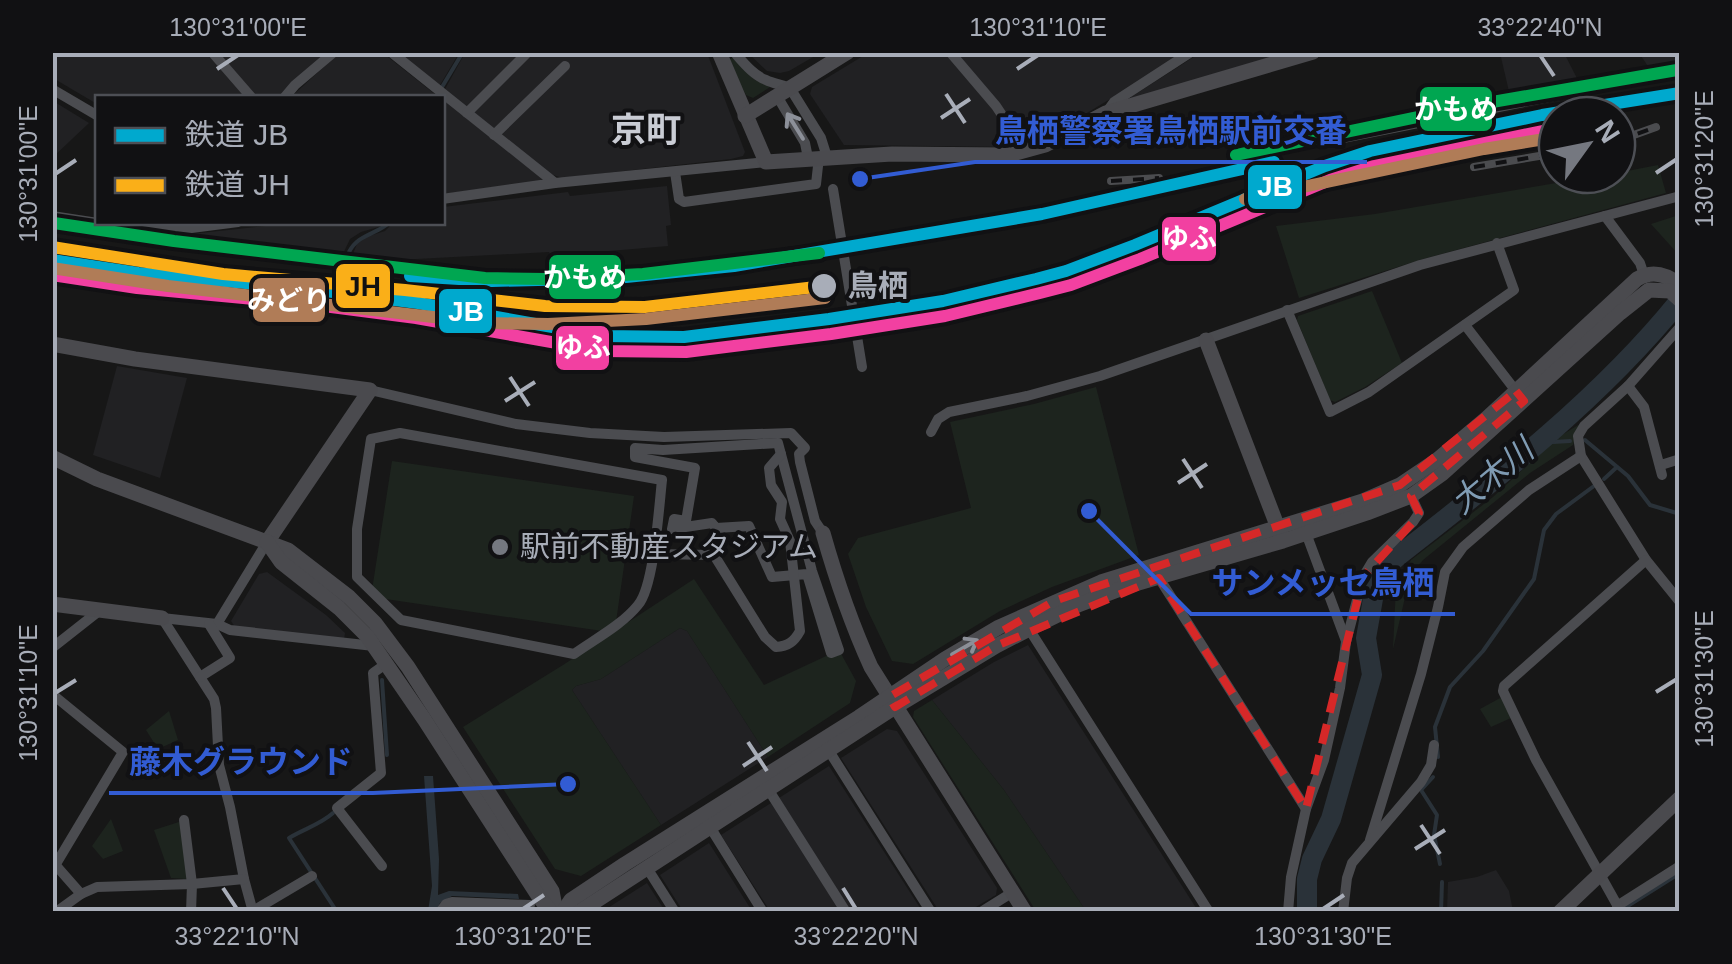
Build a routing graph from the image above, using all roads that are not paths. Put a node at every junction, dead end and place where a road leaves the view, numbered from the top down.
1 (212, 52) edge
2 (334, 52) edge
3 (391, 52) edge
4 (528, 52) edge
5 (719, 52) edge
6 (734, 52) edge
7 (848, 52) edge
8 (950, 52) edge
9 (1314, 52) edge
10 (1183, 55) edge
11 (565, 66) dead end
12 (52, 89) edge
13 (783, 92) junction
14 (249, 95) edge
15 (287, 95) edge
16 (445, 95) edge
17 (445, 95) edge
18 (467, 113) junction
19 (95, 114) edge
20 (1106, 114) junction
21 (745, 116) junction
22 (494, 135) junction
23 (1026, 151) junction
24 (818, 157) junction
25 (766, 162) junction
26 (675, 172) junction
27 (555, 183) junction
28 (833, 190) dead end
29 (1680, 196) edge
30 (445, 199) edge
31 (52, 216) edge
32 (1605, 216) junction
33 (95, 223) edge
34 (111, 225) edge
35 (217, 225) edge
36 (1498, 244) junction
37 (1647, 282) junction
38 (1676, 290) edge
39 (1286, 310) junction
40 (1465, 325) junction
41 (1680, 327) edge
42 (1206, 340) junction
43 (52, 344) edge
44 (862, 367) dead end
45 (1628, 386) junction
46 (370, 390) junction
47 (1520, 396) junction
48 (931, 432) dead end
49 (781, 454) junction
50 (1581, 456) junction
51 (52, 457) edge
52 (1680, 459) edge
53 (1411, 496) junction
54 (823, 533) joint
55 (1280, 534) junction
56 (1306, 534) junction
57 (267, 542) junction
58 (654, 554) junction
59 (808, 556) junction
60 (792, 560) junction
61 (1646, 560) junction
62 (794, 576) junction
63 (1159, 578) junction
64 (1680, 602) edge
65 (52, 604) edge
66 (99, 610) junction
67 (162, 618) junction
68 (213, 624) junction
69 (1029, 630) junction
70 (1346, 642) junction
71 (375, 646) junction
72 (52, 648) edge
73 (387, 663) junction
74 (200, 676) junction
75 (52, 694) edge
76 (892, 702) junction
77 (1434, 745) dead end
78 (829, 752) junction
79 (768, 789) junction
80 (1680, 798) edge
81 (1306, 809) junction
82 (184, 820) dead end
83 (710, 827) junction
84 (1370, 840) junction
85 (54, 863) edge
86 (382, 866) dead end
87 (1680, 866) edge
88 (647, 868) junction
89 (1599, 874) junction
90 (312, 876) dead end
91 (244, 879) junction
92 (192, 884) junction
93 (1012, 892) junction
94 (81, 894) junction
95 (530, 905) dead end
96 (1619, 908) edge
97 (253, 911) edge
98 (56, 912) edge
99 (191, 912) edge
100 (440, 912) edge
101 (557, 912) edge
102 (579, 912) edge
103 (675, 912) edge
104 (763, 912) edge
105 (846, 912) edge
106 (931, 912) edge
107 (982, 912) edge
108 (1025, 912) edge
109 (1209, 912) edge
110 (1288, 912) edge
111 (1343, 912) edge
112 (1560, 912) edge

1 - 14 street
2 - 15 street
3 - 16 street
4 - 18 street
5 - 21 street
6 - 13 street
7 - 13 street
8 - 23 street
9 - 20 street
10 - 20 street
11 - 22 street
12 - 19 street
13 - 21 street
24 -> 13 street
13 - 24 street
17 - 18 street
18 - 22 street
20 - 23 street
21 - 25 street
22 - 27 street
23 - 24 street
24 - 25 street
24 - 26 street
25 - 26 street
26 - 27 street
27 - 30 street
28 - 44 street
29 - 32 street
31 - 33 street
32 - 36 street
32 - 37 street
34 - 35 street
36 - 39 street
36 - 40 street
37 - 38 street
37 - 47 street
39 - 40 street
39 - 42 street
40 - 47 street
41 - 45 street
42 - 48 street
42 - 55 street
43 - 46 street
45 - 50 street
45 - 52 street
46 - 54 street
46 - 57 street
47 - 53 street
47 - 55 street
49 - 59 street
49 - 60 street
49 - 62 street
50 - 61 street
50 - 84 street
51 - 57 street
53 - 56 street
53 - 70 street
54 - 76 street
55 - 56 street
55 - 63 street
76 -> 55 street
56 - 70 street
57 - 68 street
57 - 71 street
57 - 101 street
58 - 58 street
58 - 62 street
59 - 60 street
59 - 62 street
60 - 62 street
61 - 64 street
61 - 89 street
63 - 69 street
63 - 81 street
65 - 66 street
66 - 67 street
66 - 72 street
67 - 68 street
67 - 74 street
68 - 71 street
68 - 74 street
69 - 76 street
69 - 109 street
70 - 81 street
71 - 73 street
73 - 86 street
73 - 101 street
74 - 91 street
75 - 85 street
76 - 78 street
76 - 93 street
76 - 101 street
77 - 84 street
78 - 79 street
78 - 106 street
79 - 83 street
79 - 105 street
80 - 89 street
81 - 110 street
82 - 92 street
83 - 88 street
83 - 104 street
84 - 111 street
85 - 94 street
87 - 96 street
88 - 102 street
88 - 103 street
89 - 96 street
89 - 112 street
90 - 97 street
91 - 92 street
91 - 97 street
92 - 94 street
92 - 99 street
93 - 107 street
93 - 108 street
94 - 98 street
95 - 100 street

